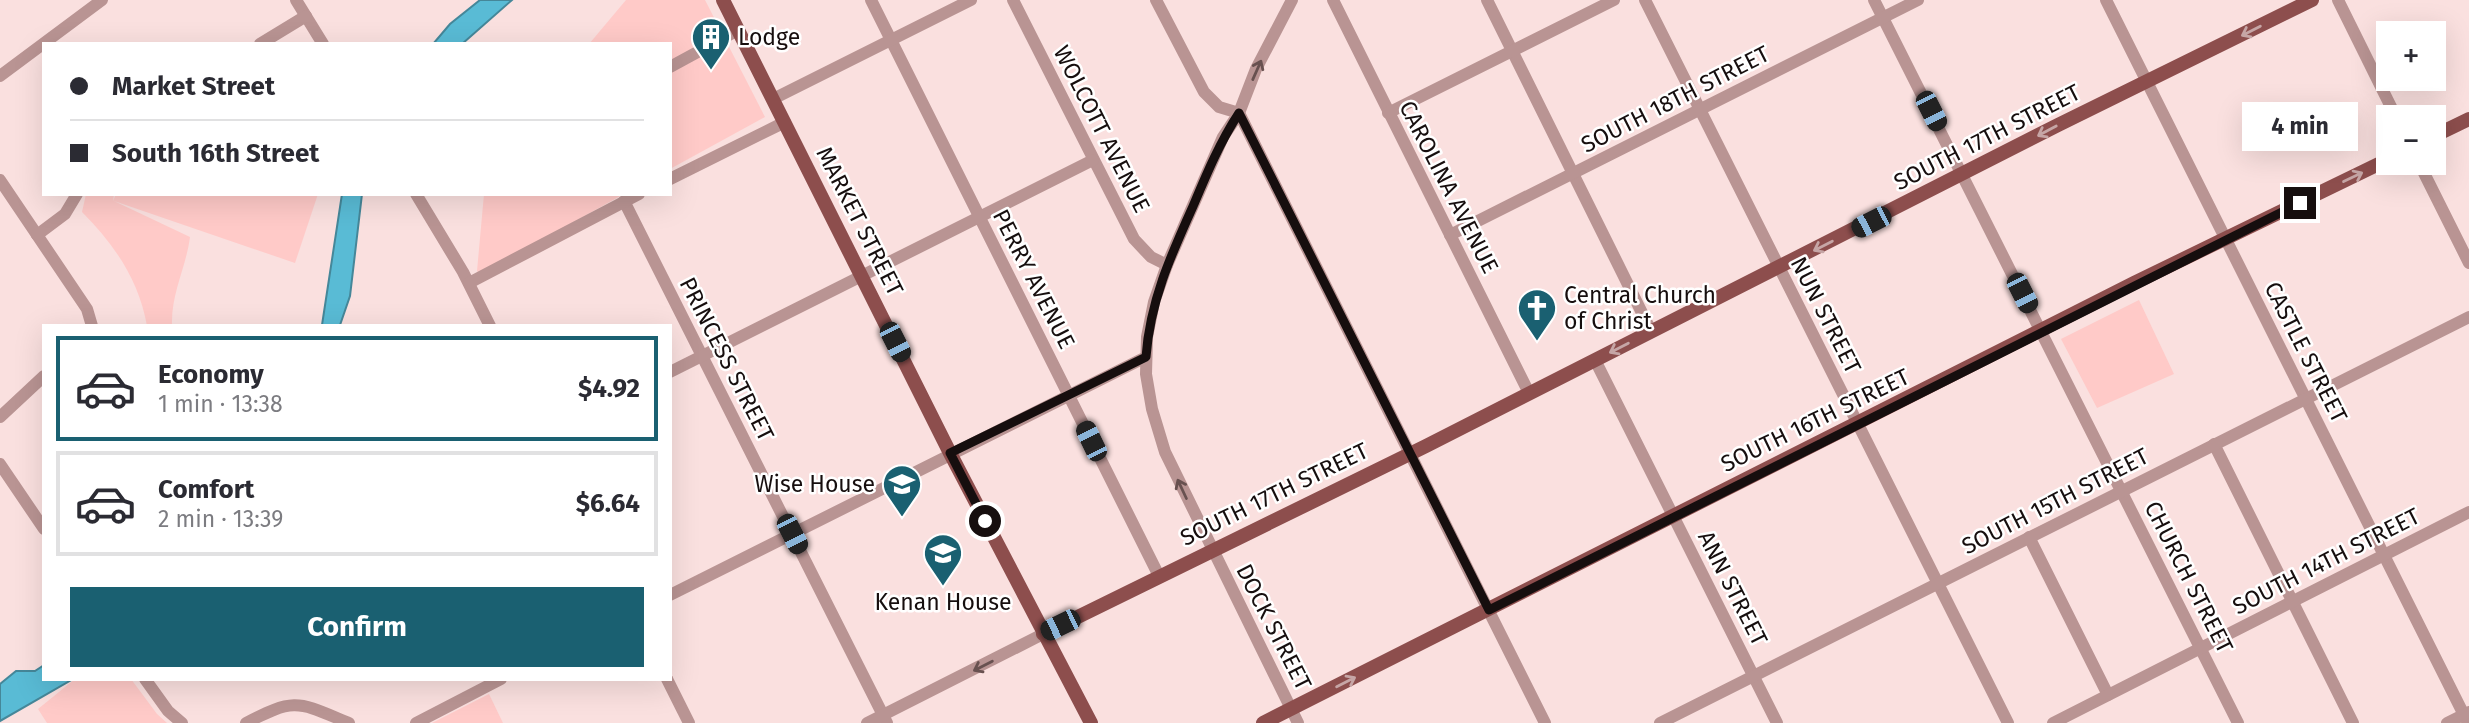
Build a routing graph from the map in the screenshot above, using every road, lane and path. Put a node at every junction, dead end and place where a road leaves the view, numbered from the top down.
1 (102, 0) edge
2 (296, 0) edge
3 (723, 0) edge
4 (871, 0) edge
5 (971, 0) edge
6 (1013, 0) edge
7 (1156, 0) edge
8 (1292, 0) edge
9 (1333, 0) edge
10 (1487, 0) edge
11 (1614, 0) edge
12 (1645, 0) edge
13 (1874, 0) edge
14 (1918, 0) edge
15 (2312, 0) edge
16 (2338, 0) edge
17 (2107, 2) edge
18 (306, 16) junction
19 (1883, 18) junction
20 (738, 30) junction
21 (891, 40) junction
22 (46, 42) edge
23 (263, 42) edge
24 (322, 42) edge
25 (42, 45) edge
26 (1512, 51) junction
27 (672, 66) edge
28 (0, 76) edge
29 (2148, 83) junction
30 (773, 99) junction
31 (2390, 105) edge
32 (1701, 110) junction
33 (1239, 113) junction
34 (1388, 113) junction
35 (2469, 118) edge
36 (785, 122) junction
37 (2446, 130) edge
38 (1093, 160) junction
39 (2376, 165) edge
40 (1573, 174) junction
41 (1963, 175) junction
42 (2425, 175) edge
43 (672, 178) edge
44 (0, 180) edge
45 (77, 196) edge
46 (417, 196) edge
47 (635, 196) edge
48 (624, 201) junction
49 (980, 218) junction
50 (37, 235) junction
51 (1450, 235) junction
52 (2226, 240) junction
53 (2469, 263) edge
54 (1167, 265) junction
55 (1779, 268) junction
56 (862, 275) junction
57 (469, 283) junction
58 (2469, 317) edge
59 (92, 323) edge
60 (489, 324) edge
61 (1651, 331) junction
62 (2042, 332) junction
63 (703, 356) junction
64 (1146, 357) junction
65 (1595, 360) junction
66 (672, 371) edge
67 (42, 378) edge
68 (1529, 393) junction
69 (1069, 396) junction
70 (2306, 399) junction
71 (0, 416) edge
72 (1858, 425) junction
73 (2214, 444) junction
74 (950, 453) junction
75 (1410, 453) junction
76 (0, 464) edge
77 (2122, 490) junction
78 (2469, 512) edge
79 (1674, 517) junction
80 (42, 526) edge
81 (792, 534) junction
82 (2029, 537) junction
83 (1211, 550) junction
84 (2384, 555) junction
85 (1159, 576) junction
86 (1939, 583) junction
87 (672, 594) edge
88 (2294, 601) junction
89 (1489, 610) junction
90 (1043, 634) junction
91 (2201, 648) junction
92 (1754, 677) junction
93 (146, 681) edge
94 (668, 681) edge
95 (476, 685) edge
96 (2108, 695) junction
97 (1291, 709) junction
98 (2467, 716) edge
99 (885, 719) edge
100 (182, 723) edge
101 (246, 723) edge
102 (349, 723) edge
103 (416, 723) edge
104 (689, 723) edge
105 (867, 723) edge
106 (1091, 723) edge
107 (1263, 723) edge
108 (1298, 723) edge
109 (1545, 723) edge
110 (1660, 723) edge
111 (1777, 723) edge
112 (2008, 723) edge
113 (2053, 723) edge
114 (2238, 723) edge
115 (2353, 723) edge
116 (2447, 723) edge

1 - 22 street
2 - 18 street
3 - 20 main road, MARKET STREET
4 - 21 street, PERRY AVENUE
5 - 21 street
6 - 38 street, WOLCOTT AVENUE
7 - 33 street
33 -> 8 street, DOCK STREET
9 - 34 street, CAROLINA AVENUE
10 - 26 street
11 - 26 street
12 - 32 street, NUN STREET
13 - 19 street, CHURCH STREET
14 - 19 street, SOUTH 18TH STREET
15 -> 29 main road, SOUTH 17TH STREET
16 - 31 street
17 - 29 street, CASTLE STREET
18 - 23 street
18 - 24 street
19 - 32 street, SOUTH 18TH STREET
19 - 41 street, CHURCH STREET
20 - 27 street
20 - 30 main road, MARKET STREET
21 - 30 street
21 - 49 street, PERRY AVENUE
25 - 28 street
26 - 34 street
26 - 40 street
29 -> 41 main road, SOUTH 17TH STREET
29 - 52 street, CASTLE STREET
30 - 36 main road, MARKET STREET
32 - 40 street, SOUTH 18TH STREET
32 - 55 street, NUN STREET
33 - 54 street, DOCK STREET
33 - 75 street
34 - 51 street, CAROLINA AVENUE
35 - 37 main road
36 - 43 street
36 - 56 main road, MARKET STREET
38 - 49 street
38 - 54 street, WOLCOTT AVENUE
52 -> 39 main road, SOUTH 16TH STREET
40 - 51 street, SOUTH 18TH STREET
40 - 61 street
41 -> 55 main road, SOUTH 17TH STREET
41 - 62 street, CHURCH STREET
42 - 53 street
44 - 50 street
45 - 50 street
46 - 57 street
47 - 48 street
48 - 57 street
48 - 63 street, PRINCESS STREET
49 - 56 street
49 - 69 street, PERRY AVENUE
50 - 59 street
51 - 68 street, CAROLINA AVENUE
52 - 62 main road, SOUTH 16TH STREET
52 - 70 street, CASTLE STREET
54 - 64 street, DOCK STREET
55 - 61 main road, SOUTH 17TH STREET
55 - 72 street, NUN STREET
56 - 63 street
56 - 74 main road, MARKET STREET
57 - 60 street
58 - 70 street, SOUTH 15TH STREET
61 -> 65 main road, SOUTH 17TH STREET
62 - 72 main road, SOUTH 16TH STREET
62 - 77 street, CHURCH STREET
63 - 66 street
63 - 81 street, PRINCESS STREET
64 - 69 street
83 -> 64 street, DOCK STREET
65 - 68 main road, SOUTH 17TH STREET
65 - 79 street, ANN STREET
67 - 71 street
68 - 75 main road, SOUTH 17TH STREET
69 - 74 street
69 - 85 street, PERRY AVENUE
70 - 73 street, SOUTH 15TH STREET
70 - 84 street, CASTLE STREET
72 - 79 main road, SOUTH 16TH STREET
72 - 86 street, NUN STREET
73 - 77 street, SOUTH 15TH STREET
73 - 88 street
74 - 81 street
74 - 90 main road, MARKET STREET
75 - 83 main road, SOUTH 17TH STREET
75 - 89 street
76 - 80 street
77 - 82 street, SOUTH 15TH STREET
77 - 91 street, CHURCH STREET
78 - 84 street, SOUTH 14TH STREET
79 - 89 main road, SOUTH 16TH STREET
79 - 92 street, ANN STREET
81 - 87 street
81 - 99 street, PRINCESS STREET
82 - 86 street, SOUTH 15TH STREET
82 - 96 street
83 - 85 main road, SOUTH 17TH STREET
83 - 97 street, DOCK STREET
84 - 88 street, SOUTH 14TH STREET
84 - 98 street, CASTLE STREET
85 - 90 main road, SOUTH 17TH STREET
86 - 92 street, SOUTH 15TH STREET
86 - 112 street, NUN STREET
88 - 91 street, SOUTH 14TH STREET
88 - 115 street
97 -> 89 main road, SOUTH 16TH STREET
89 - 109 street
90 -> 99 street
90 - 106 main road, MARKET STREET
91 - 96 street, SOUTH 14TH STREET
91 - 114 street, CHURCH STREET
92 - 110 street, SOUTH 15TH STREET
92 - 111 street, ANN STREET
93 - 100 street
94 - 104 street
95 - 103 street
96 - 113 street, SOUTH 14TH STREET
97 - 107 main road, SOUTH 16TH STREET
97 - 108 street, DOCK STREET
98 - 116 street
99 - 105 street
101 - 102 street

